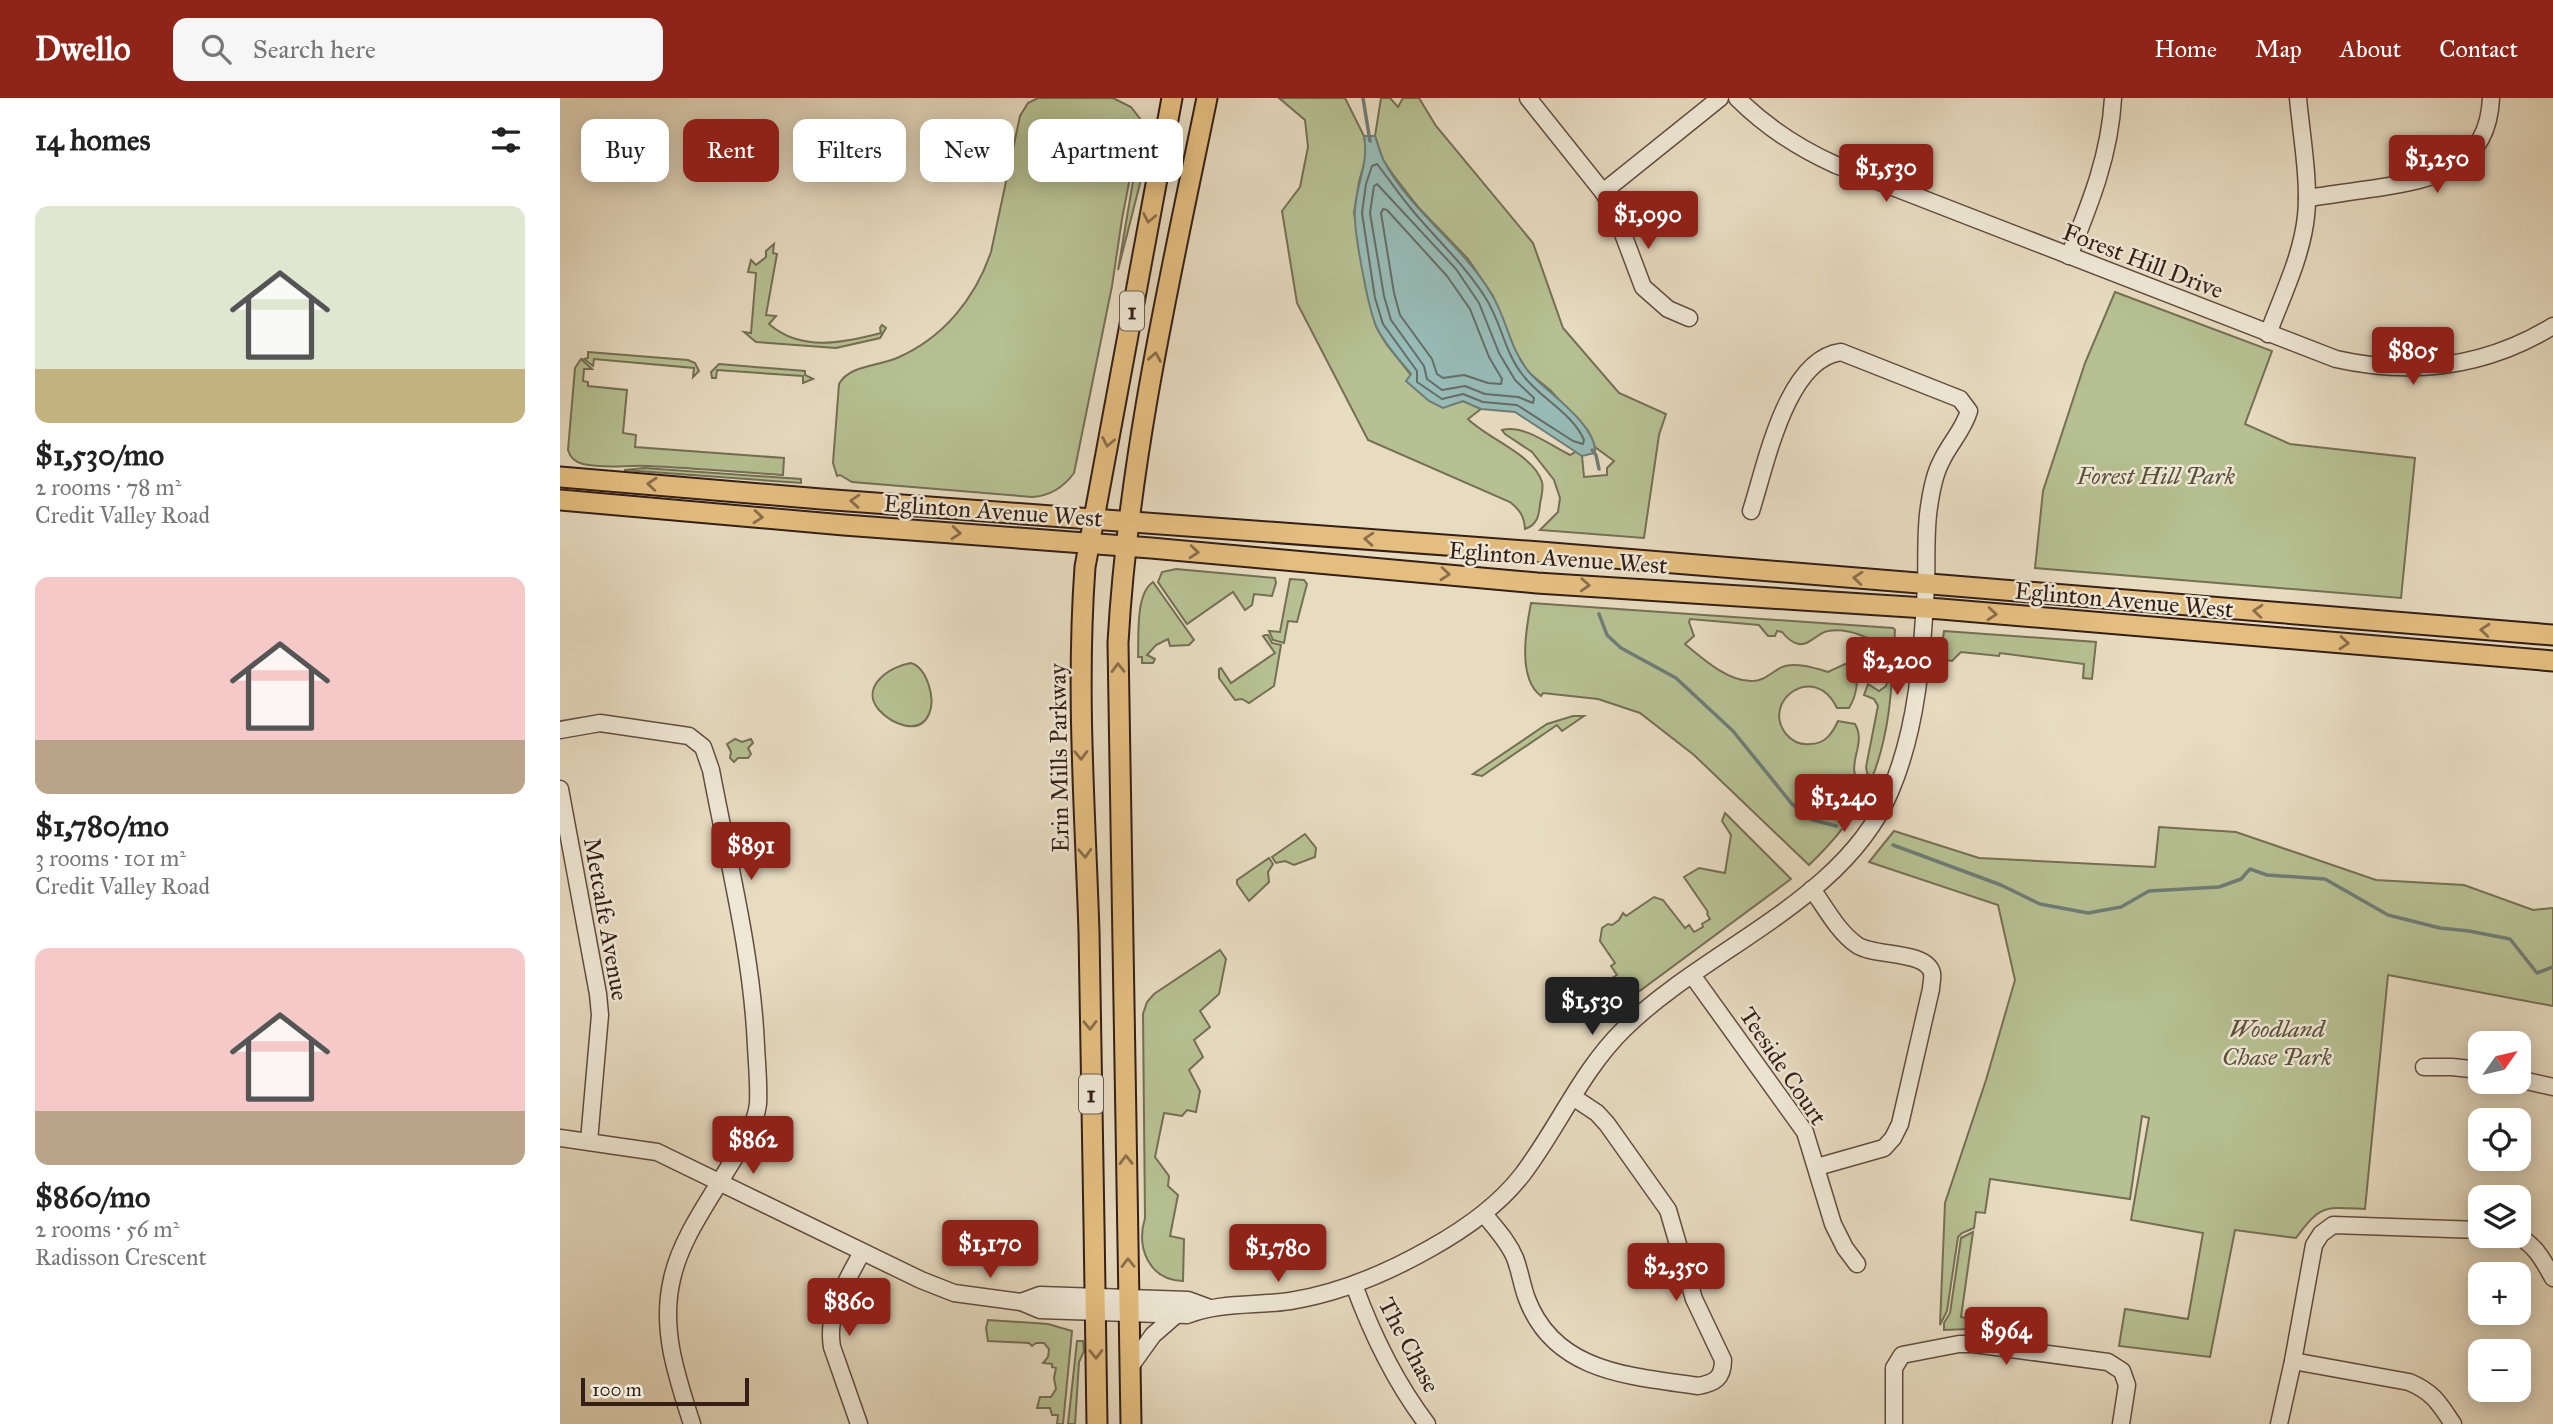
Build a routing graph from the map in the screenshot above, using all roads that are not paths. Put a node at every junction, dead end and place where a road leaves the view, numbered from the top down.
1 (1172, 98) edge
2 (1207, 98) edge
3 (1528, 98) edge
4 (1720, 98) edge
5 (1737, 98) edge
6 (2113, 98) edge
7 (2298, 98) edge
8 (2491, 98) edge
9 (1603, 192) junction
10 (2307, 198) junction
11 (2069, 256) junction
12 (1689, 318) dead end
13 (2553, 326) edge
14 (2268, 334) junction
15 (560, 477) edge
16 (560, 500) edge
17 (1751, 511) dead end
18 (1094, 519) junction
19 (1129, 521) junction
20 (1089, 543) junction
21 (1126, 545) junction
22 (1926, 584) junction
23 (1924, 608) junction
24 (2553, 635) edge
25 (2553, 661) edge
26 (560, 730) edge
27 (560, 789) edge
28 (1812, 889) junction
29 (1692, 975) junction
30 (2424, 1067) dead end
31 (2468, 1068) edge
32 (2531, 1082) edge
33 (2553, 1087) edge
34 (1573, 1097) junction
35 (560, 1138) edge
36 (589, 1141) junction
37 (1817, 1167) junction
38 (720, 1181) junction
39 (1484, 1214) junction
40 (2468, 1230) edge
41 (2531, 1242) edge
42 (862, 1252) junction
43 (1857, 1264) dead end
44 (2553, 1278) edge
45 (1354, 1285) junction
46 (1095, 1304) junction
47 (1129, 1305) junction
48 (1208, 1307) junction
49 (1176, 1315) junction
50 (2293, 1361) junction
51 (1130, 1367) junction
52 (1424, 1423) edge
53 (692, 1424) edge
54 (859, 1424) edge
55 (1097, 1424) edge
56 (1131, 1424) edge
57 (1894, 1424) edge
58 (2121, 1424) edge
59 (2279, 1424) edge
60 (2453, 1424) edge

1 -> 18 main road, Erin Mills Parkway / 1
19 -> 2 main road, 1
3 - 9 street
4 - 9 street
5 - 11 street, Forest Hill Drive
6 - 11 street
7 - 10 street
8 - 10 street
9 - 12 street
10 - 14 street
11 - 14 street, Forest Hill Drive
13 - 14 street, Forest Hill Drive
18 -> 15 main road, Eglinton Avenue West
16 -> 20 main road, Eglinton Avenue West
17 - 22 street
18 - 19 main road, Eglinton Avenue West
18 - 20 main road, Erin Mills Parkway / 1
19 - 21 main road, 1
22 -> 19 main road, Eglinton Avenue West
20 - 21 main road, Eglinton Avenue West
20 -> 46 main road, Erin Mills Parkway / 1
21 -> 23 main road, Eglinton Avenue West
47 -> 21 main road, 1
22 - 23 street
24 -> 22 main road, Eglinton Avenue West
23 -> 25 main road, Eglinton Avenue West
23 - 28 street
26 - 38 street
27 - 36 street, Metcalfe Avenue
28 - 29 street
28 - 37 street
29 - 34 street
29 - 37 street, Teeside Court
30 - 31 street
32 - 33 street
34 - 39 street
34 - 39 street
35 - 36 street
36 - 38 street
37 - 43 street, Teeside Court
38 - 42 street
38 - 53 street
39 - 45 street
40 - 50 street
41 - 44 street
42 - 46 street
42 - 54 street
45 - 48 street
45 - 52 street, The Chase
46 - 47 street
46 -> 55 main road, Erin Mills Parkway / 1
47 - 48 street
47 - 49 street
47 - 51 main road, 1
48 - 49 street
49 - 51 street
50 - 59 street
50 - 60 street
51 - 56 main road, 1
57 - 58 street

